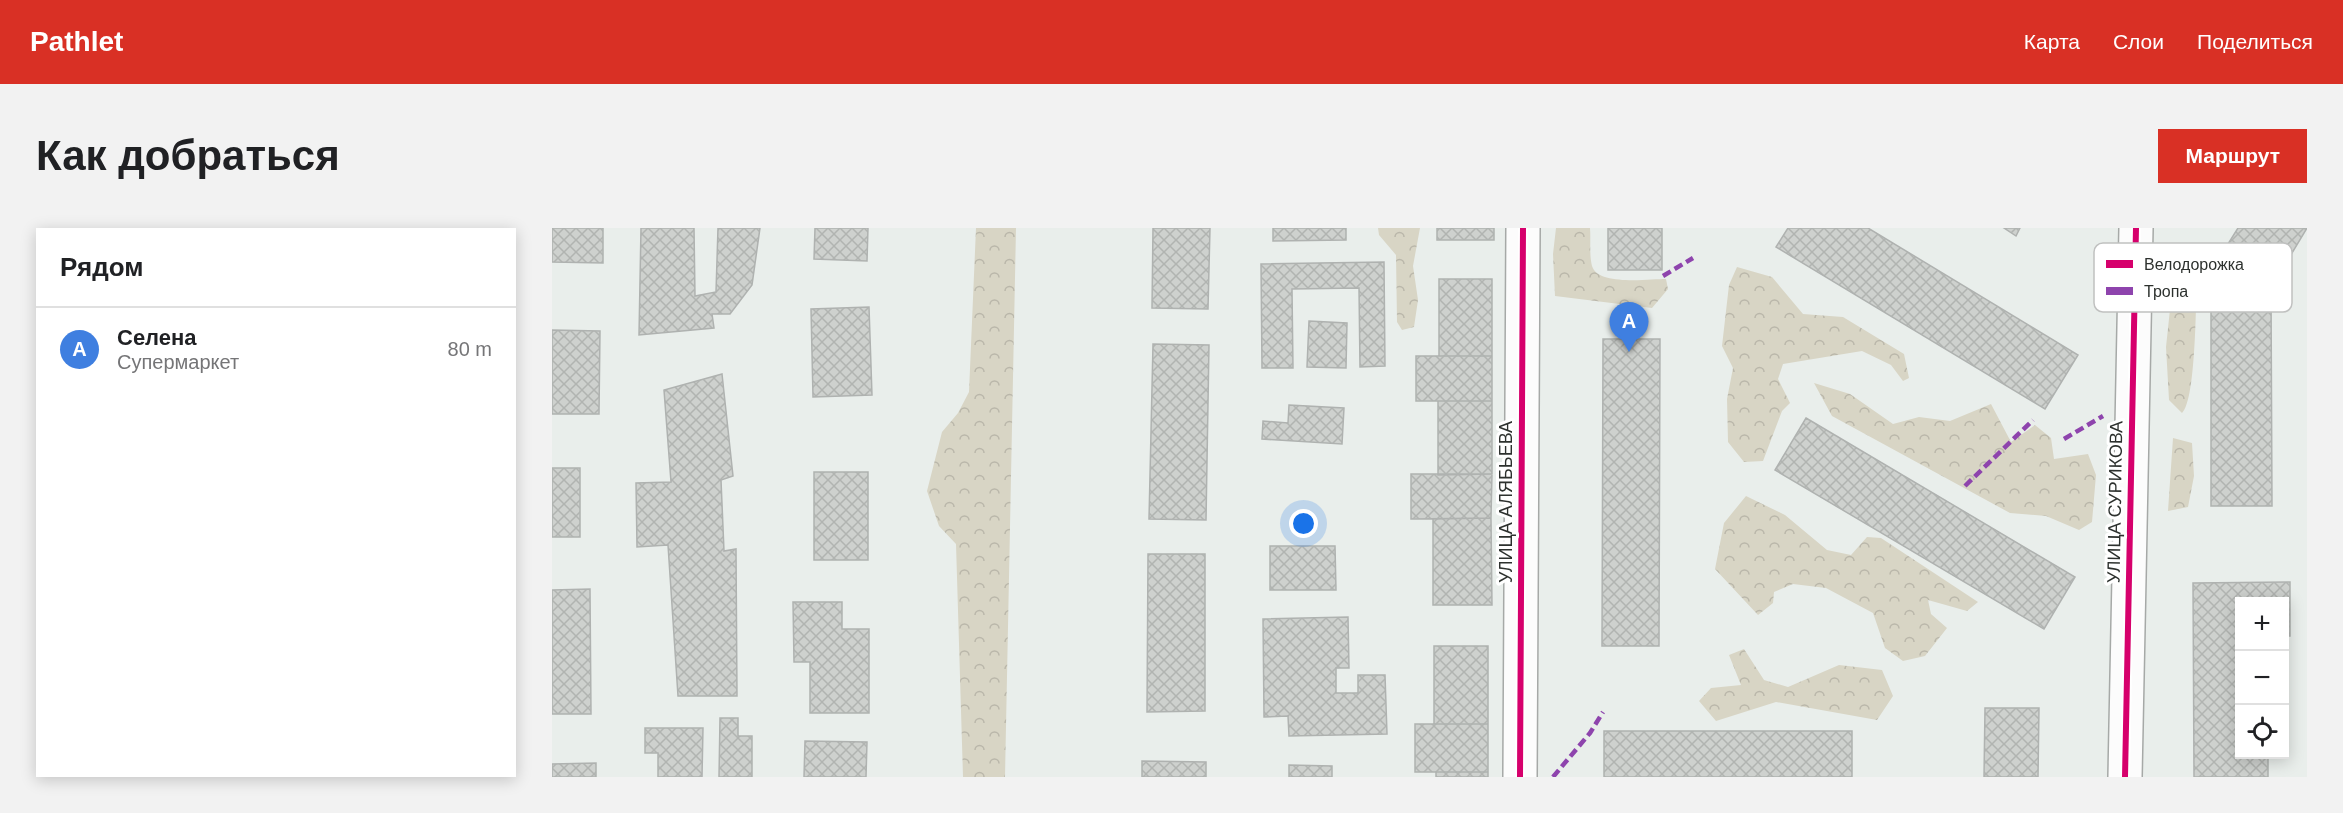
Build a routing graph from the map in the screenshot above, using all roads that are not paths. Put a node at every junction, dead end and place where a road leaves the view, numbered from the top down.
1 (1523, 228) edge
2 (2136, 228) edge
3 (2136, 243) edge
4 (2134, 312) edge
5 (1520, 777) edge
6 (2125, 777) edge

1 - 5 street, УЛИЦА АЛЯБЬЕВА
2 - 3 street, УЛИЦА СУРИКОВА
4 - 6 street, УЛИЦА СУРИКОВА

